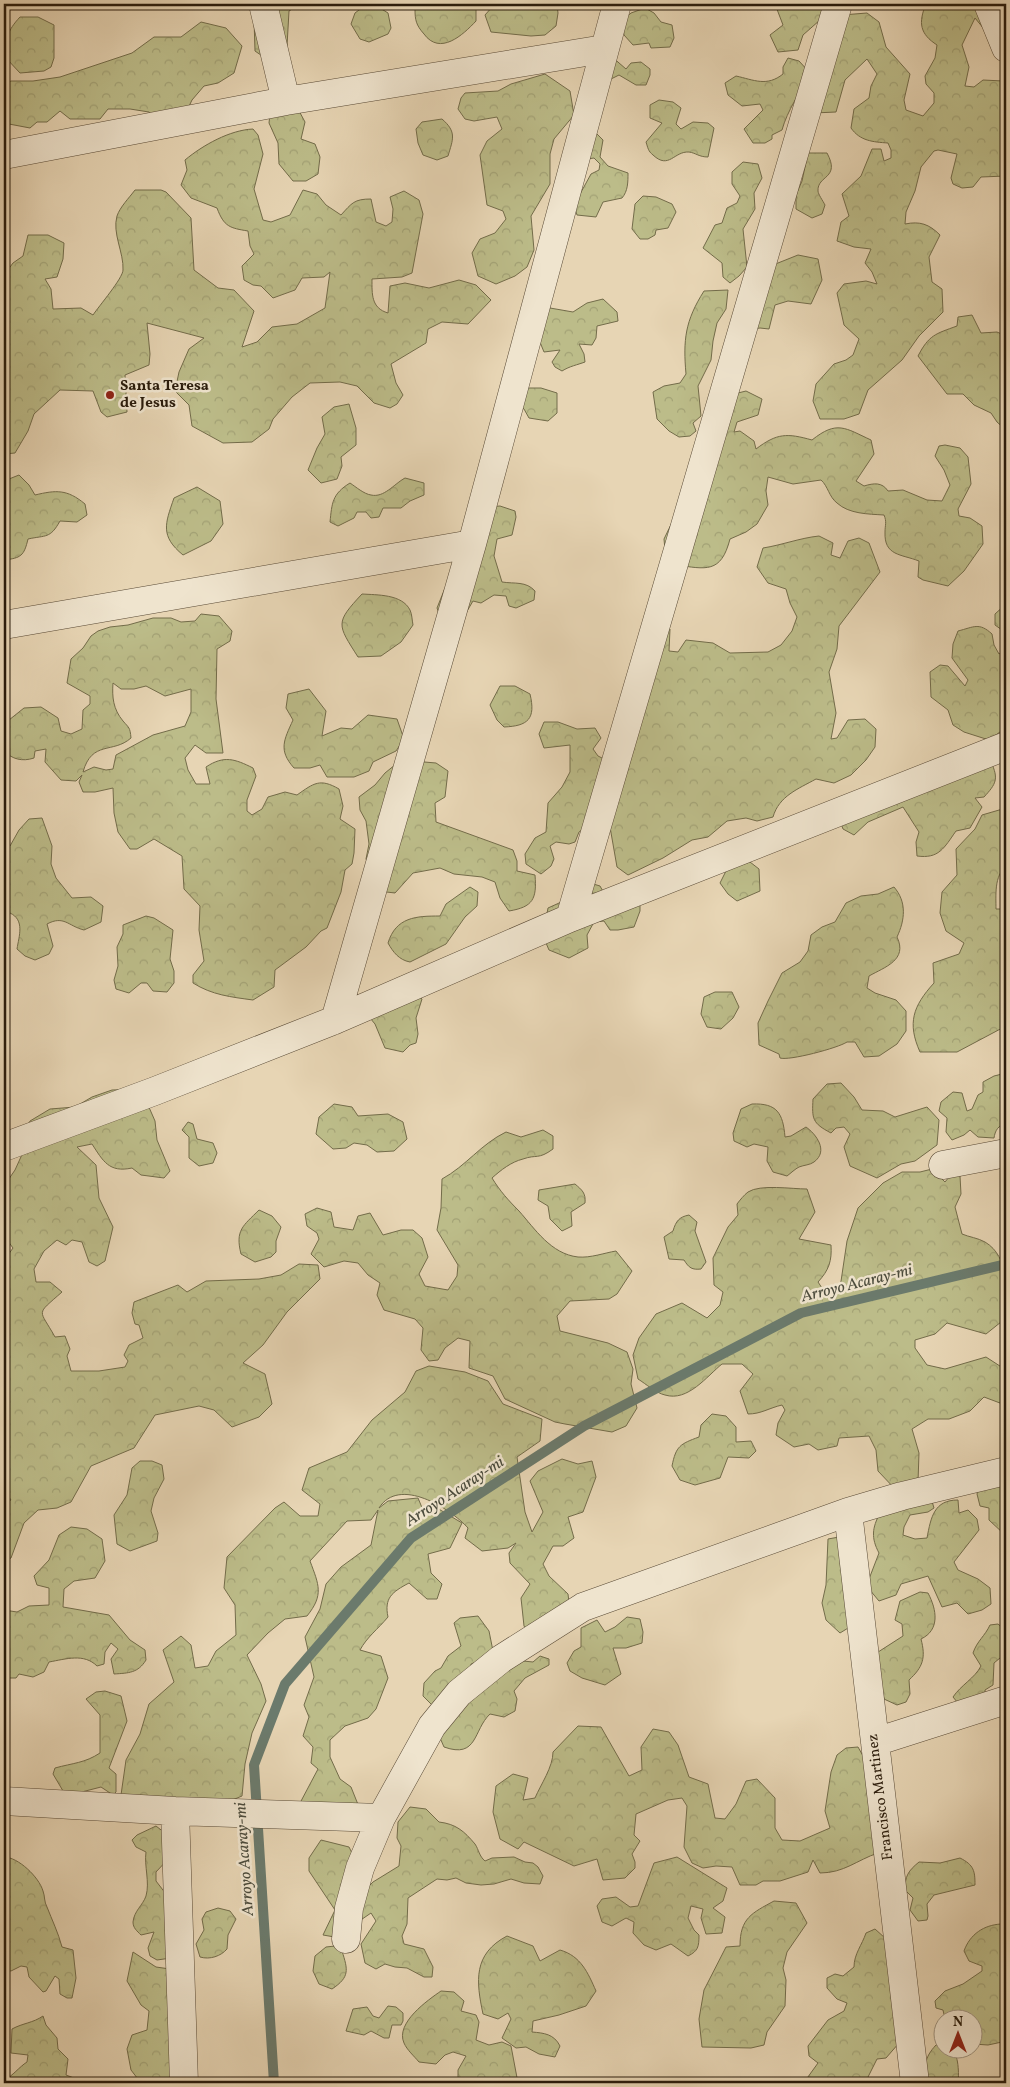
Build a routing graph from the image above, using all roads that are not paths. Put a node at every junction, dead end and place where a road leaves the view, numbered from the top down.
1 (263, 4) edge
2 (618, 4) edge
3 (838, 4) edge
4 (988, 4) edge
5 (1006, 48) edge
6 (604, 49) junction
7 (286, 101) junction
8 (4, 155) edge
9 (472, 544) junction
10 (4, 625) edge
11 (1006, 746) edge
12 (570, 918) junction
13 (335, 1020) junction
14 (4, 1148) edge
15 (1006, 1153) edge
16 (943, 1165) dead end
17 (1006, 1471) edge
18 (848, 1512) junction
19 (1006, 1700) edge
20 (875, 1742) junction
21 (4, 1801) edge
22 (175, 1811) junction
23 (381, 1818) junction
24 (346, 1939) dead end
25 (184, 2083) edge
26 (915, 2083) edge

1 - 7 street
2 - 6 street
3 - 12 street
4 - 5 street
6 - 7 street
6 - 9 street
7 - 8 street
9 - 10 street
9 - 13 street
11 - 12 street
12 - 13 street
13 - 14 street
15 - 16 street
17 - 18 street
18 - 20 street, Francisco Martinez
18 - 23 street
19 - 20 street
20 - 26 street, Francisco Martinez
21 - 22 street
22 - 23 street
22 - 25 street
23 - 24 street

